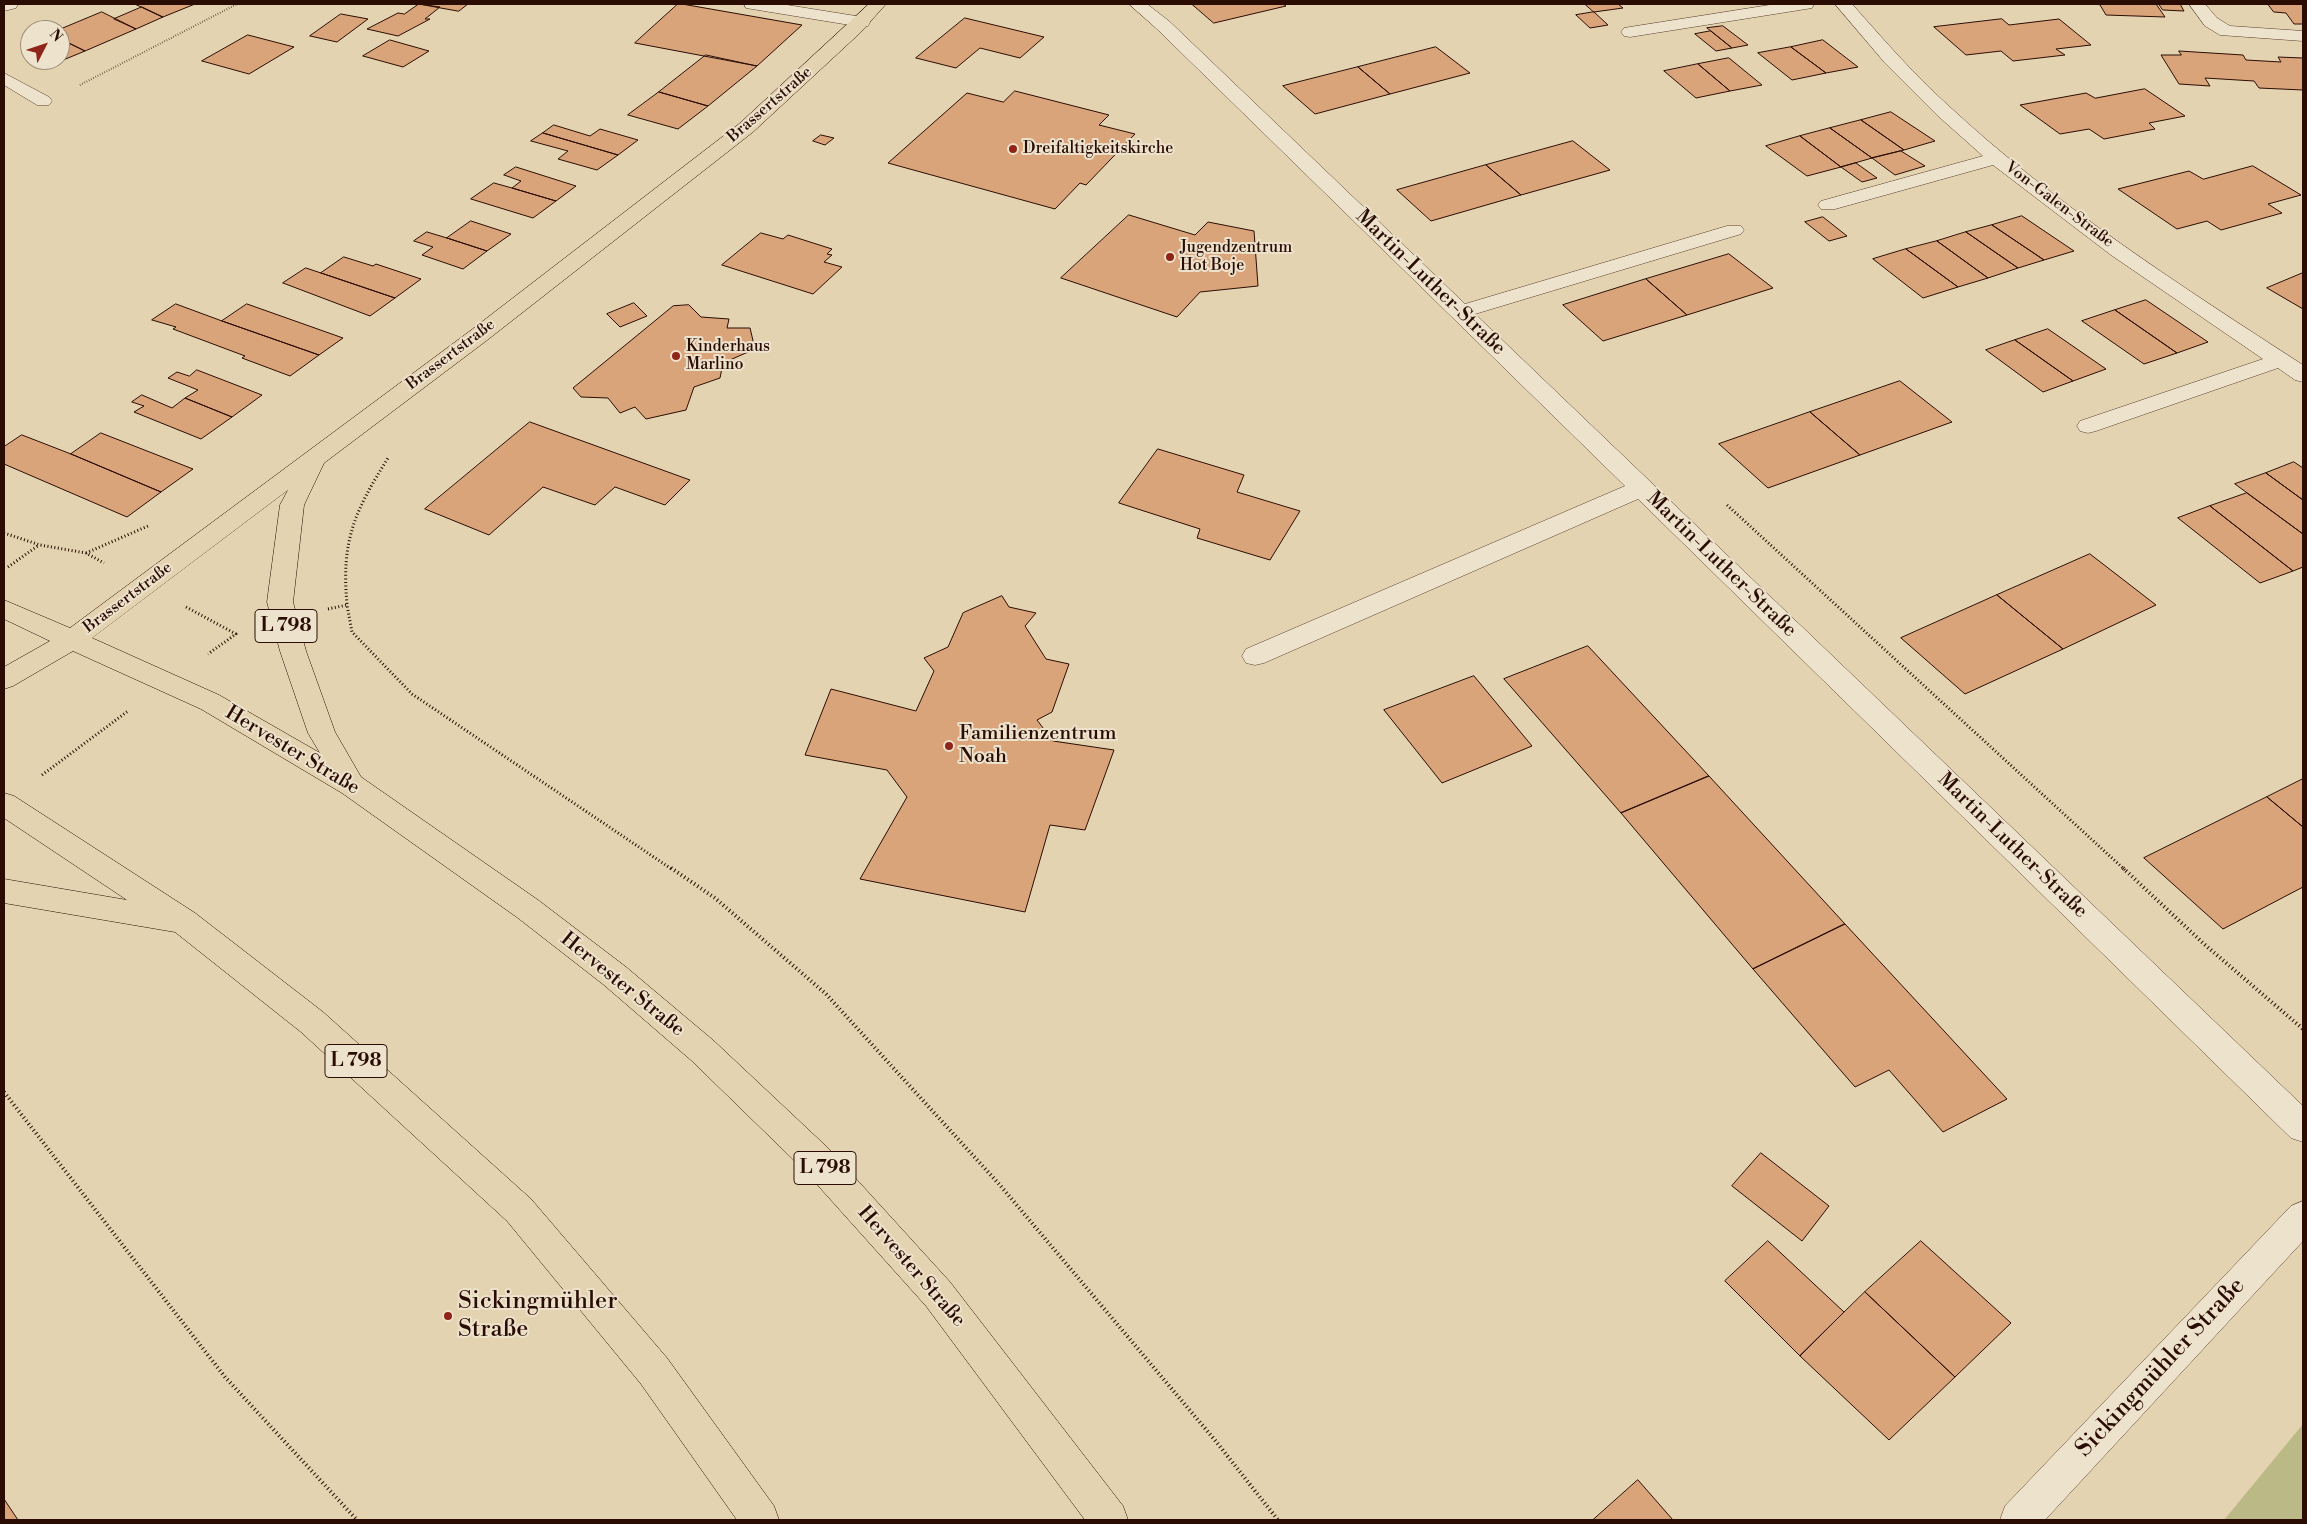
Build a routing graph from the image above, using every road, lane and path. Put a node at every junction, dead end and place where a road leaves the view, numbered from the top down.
1 (10, 4) edge
2 (237, 4) edge
3 (752, 4) edge
4 (878, 4) edge
5 (1138, 4) edge
6 (1806, 4) edge
7 (1843, 4) edge
8 (2197, 4) edge
9 (4, 6) edge
10 (862, 22) junction
11 (1630, 32) dead end
12 (2303, 36) edge
13 (4, 78) edge
14 (43, 101) joint
15 (1998, 158) junction
16 (1828, 205) dead end
17 (1734, 230) dead end
18 (1460, 312) junction
19 (2280, 360) junction
20 (2303, 375) edge
21 (2088, 426) dead end
22 (314, 459) junction
23 (1641, 488) junction
24 (1720, 499) dead end
25 (4, 533) edge
26 (40, 544) junction
27 (86, 553) dead end
28 (4, 570) edge
29 (4, 608) edge
30 (285, 620) junction
31 (236, 634) dead end
32 (72, 640) junction
33 (1254, 656) dead end
34 (4, 679) edge
35 (352, 785) junction
36 (4, 804) edge
37 (4, 891) edge
38 (184, 922) junction
39 (2303, 1030) edge
40 (4, 1092) edge
41 (2303, 1127) edge
42 (2303, 1217) edge
43 (357, 1520) edge
44 (760, 1520) edge
45 (1109, 1520) edge
46 (1278, 1520) edge
47 (2019, 1520) edge

1 - 9 street
2 - 14 path
3 - 10 street
4 - 10 main road, Brassertstraße
5 - 18 street, Martin-Luther-Straße
6 - 11 street
7 - 15 street, Von-Galen-Straße
8 - 12 street
10 - 22 main road, Brassertstraße
13 - 14 street
15 - 16 street
15 - 19 street, Von-Galen-Straße
17 - 18 street
18 - 23 street, Martin-Luther-Straße
19 - 20 street, Von-Galen-Straße
19 - 21 street
22 - 30 main road, L 798
22 - 32 main road, Brassertstraße
23 - 33 street
23 - 41 street, Martin-Luther-Straße
24 - 39 path
25 - 26 path
26 - 27 path
26 - 28 path
29 - 32 main road, Hervester Straße
30 - 31 path
30 - 35 main road, L 798
30 - 46 path
32 - 34 main road, Brassertstraße
32 - 35 main road, Hervester Straße / L 798
35 - 45 main road, Hervester Straße / L 798
36 - 38 main road, L 798
37 - 38 main road, L 798
38 - 44 main road, L 798
40 - 43 path
42 - 47 street, Sickingmühler Straße

